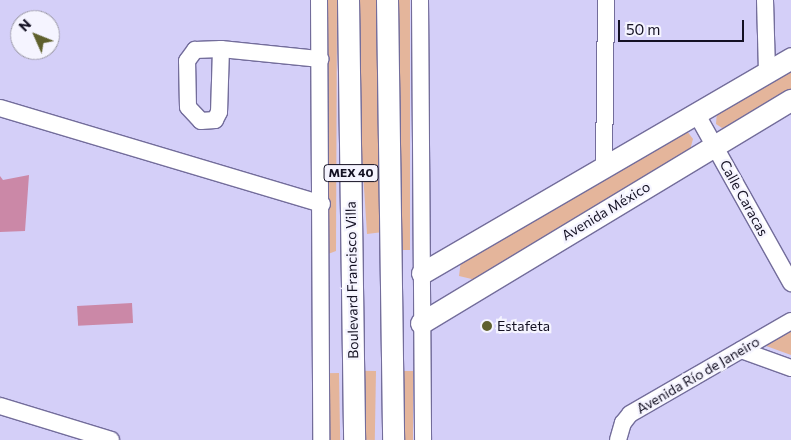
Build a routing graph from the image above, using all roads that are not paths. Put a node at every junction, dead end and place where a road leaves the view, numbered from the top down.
1 (320, 0) edge
2 (348, 0) edge
3 (387, 0) edge
4 (420, 0) edge
5 (606, 0) edge
6 (765, 0) edge
7 (221, 49) dead end
8 (791, 58) edge
9 (320, 59) junction
10 (767, 72) junction
11 (791, 100) edge
12 (0, 108) edge
13 (696, 112) junction
14 (714, 145) junction
15 (604, 166) junction
16 (322, 204) junction
17 (422, 273) junction
18 (791, 283) edge
19 (791, 321) edge
20 (422, 323) junction
21 (741, 350) junction
22 (791, 368) edge
23 (0, 406) edge
24 (111, 440) edge
25 (322, 440) edge
26 (354, 440) edge
27 (393, 440) edge
28 (423, 440) edge
29 (618, 440) edge

1 - 9 street, Boulevard Francisco Villa
2 - 26 main road, Boulevard Francisco Villa / MEX 40
3 - 27 main road, MEX 40
4 - 17 street
5 - 15 street
6 - 10 street
7 - 9 street
8 - 10 main road
9 - 16 street, Boulevard Francisco Villa
10 - 13 main road
11 - 14 main road, Avenida México
12 - 16 street
13 - 14 street, Calle Caracas
13 - 15 main road
14 - 18 street, Calle Caracas
14 - 20 main road, Avenida México
15 - 17 main road
16 - 25 street, Boulevard Francisco Villa
17 - 20 street
19 - 21 street, Avenida Río de Janeiro
20 - 28 street
21 - 22 street
21 - 29 street, Avenida Río de Janeiro
23 - 24 street

